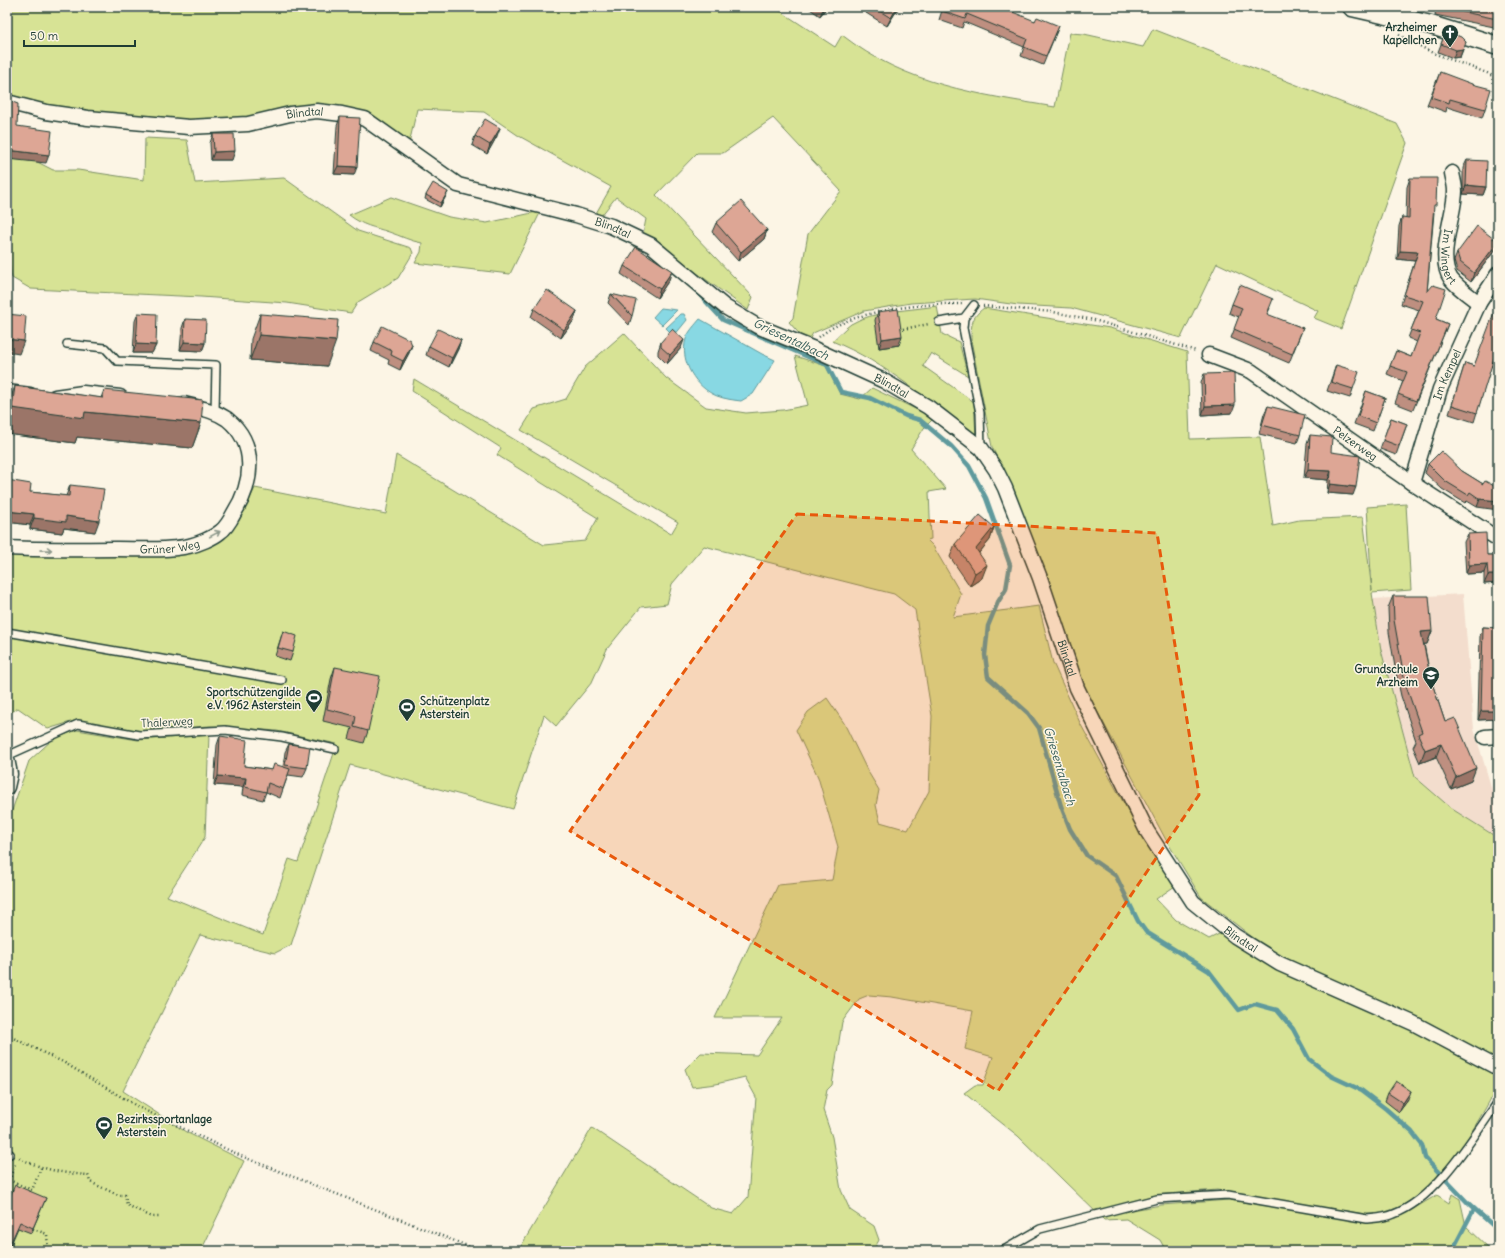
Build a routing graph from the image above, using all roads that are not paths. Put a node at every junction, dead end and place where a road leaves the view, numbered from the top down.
1 (1352, 7) edge
2 (1498, 46) edge
3 (7, 102) edge
4 (1452, 173) dead end
5 (1498, 274) edge
6 (1480, 303) junction
7 (974, 305) road end
8 (964, 318) junction
9 (939, 322) road end
10 (67, 344) dead end
11 (1209, 355) road end
12 (8, 392) edge
13 (134, 399) edge
14 (174, 403) edge
15 (215, 412) junction
16 (981, 448) junction
17 (1412, 483) junction
18 (1498, 539) edge
19 (7, 548) edge
20 (7, 632) edge
21 (282, 680) dead end
22 (335, 749) dead end
23 (7, 757) edge
24 (7, 787) edge
25 (1498, 1068) edge
26 (1498, 1102) edge
27 (1002, 1251) edge

1 - 2 street
3 - 16 street, Blindtal
4 - 6 street, Im Wingert
5 - 6 street, Im Kempel
6 - 17 street, Im Kempel
7 - 8 lane
8 - 9 lane
8 - 16 lane
10 - 15 lane
11 - 17 street, Pelzerweg
12 - 13 street
14 - 15 street
19 -> 15 street, Grüner Weg
16 - 25 street, Blindtal
17 - 18 street, Pelzerweg
20 - 21 lane
22 - 23 lane, Thälerweg
23 - 24 street
26 - 27 lane

